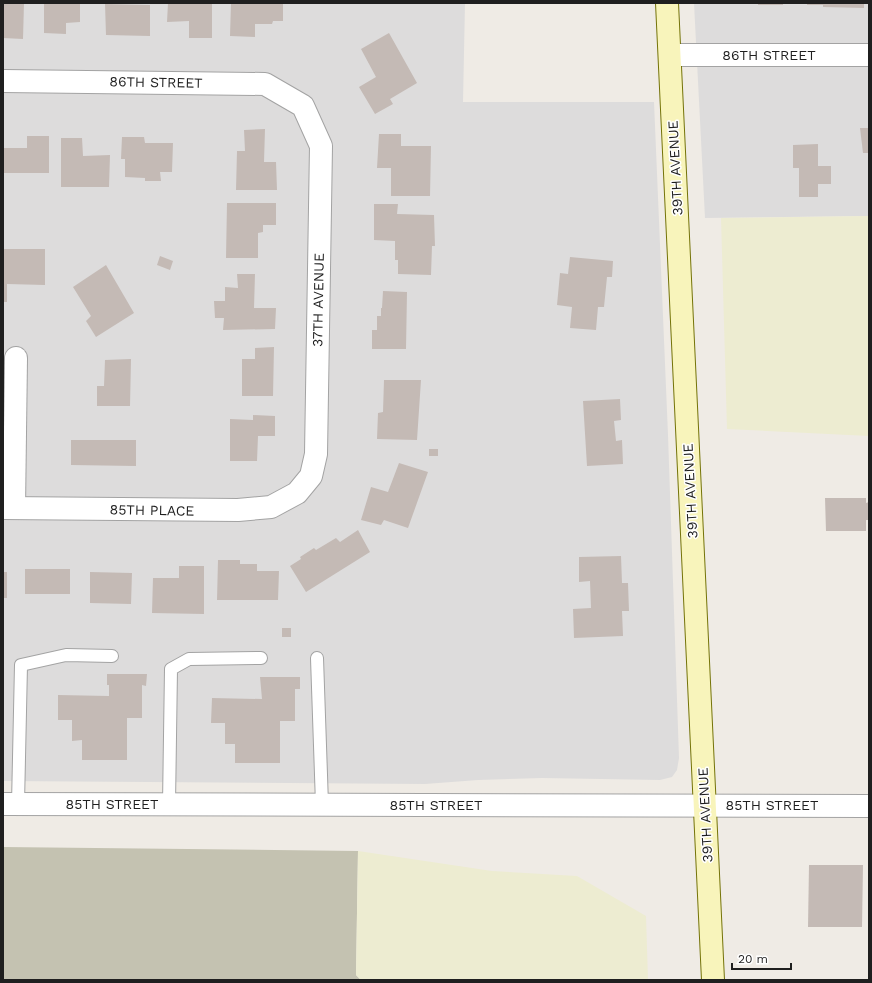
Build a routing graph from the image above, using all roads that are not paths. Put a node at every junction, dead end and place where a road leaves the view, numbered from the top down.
1 (667, 3) edge
2 (670, 55) junction
3 (869, 55) edge
4 (3, 80) edge
5 (303, 106) joint
6 (16, 358) dead end
7 (297, 493) joint
8 (8, 508) edge
9 (112, 656) dead end
10 (261, 658) dead end
11 (317, 658) dead end
12 (10, 804) edge
13 (169, 804) junction
14 (322, 804) junction
15 (705, 805) junction
16 (869, 806) edge
17 (713, 980) edge

1 - 2 main road, 39TH AVENUE
2 - 3 street, 86TH STREET
2 - 15 main road, 39TH AVENUE
4 - 5 street, 86TH STREET
5 - 7 street, 37TH AVENUE
6 - 8 street
7 - 8 street, 85TH PLACE
9 - 12 lane
10 - 13 lane
11 - 14 lane
12 - 13 street, 85TH STREET
13 - 14 street, 85TH STREET
14 - 15 street, 85TH STREET
15 - 16 street, 85TH STREET
15 - 17 main road, 39TH AVENUE

